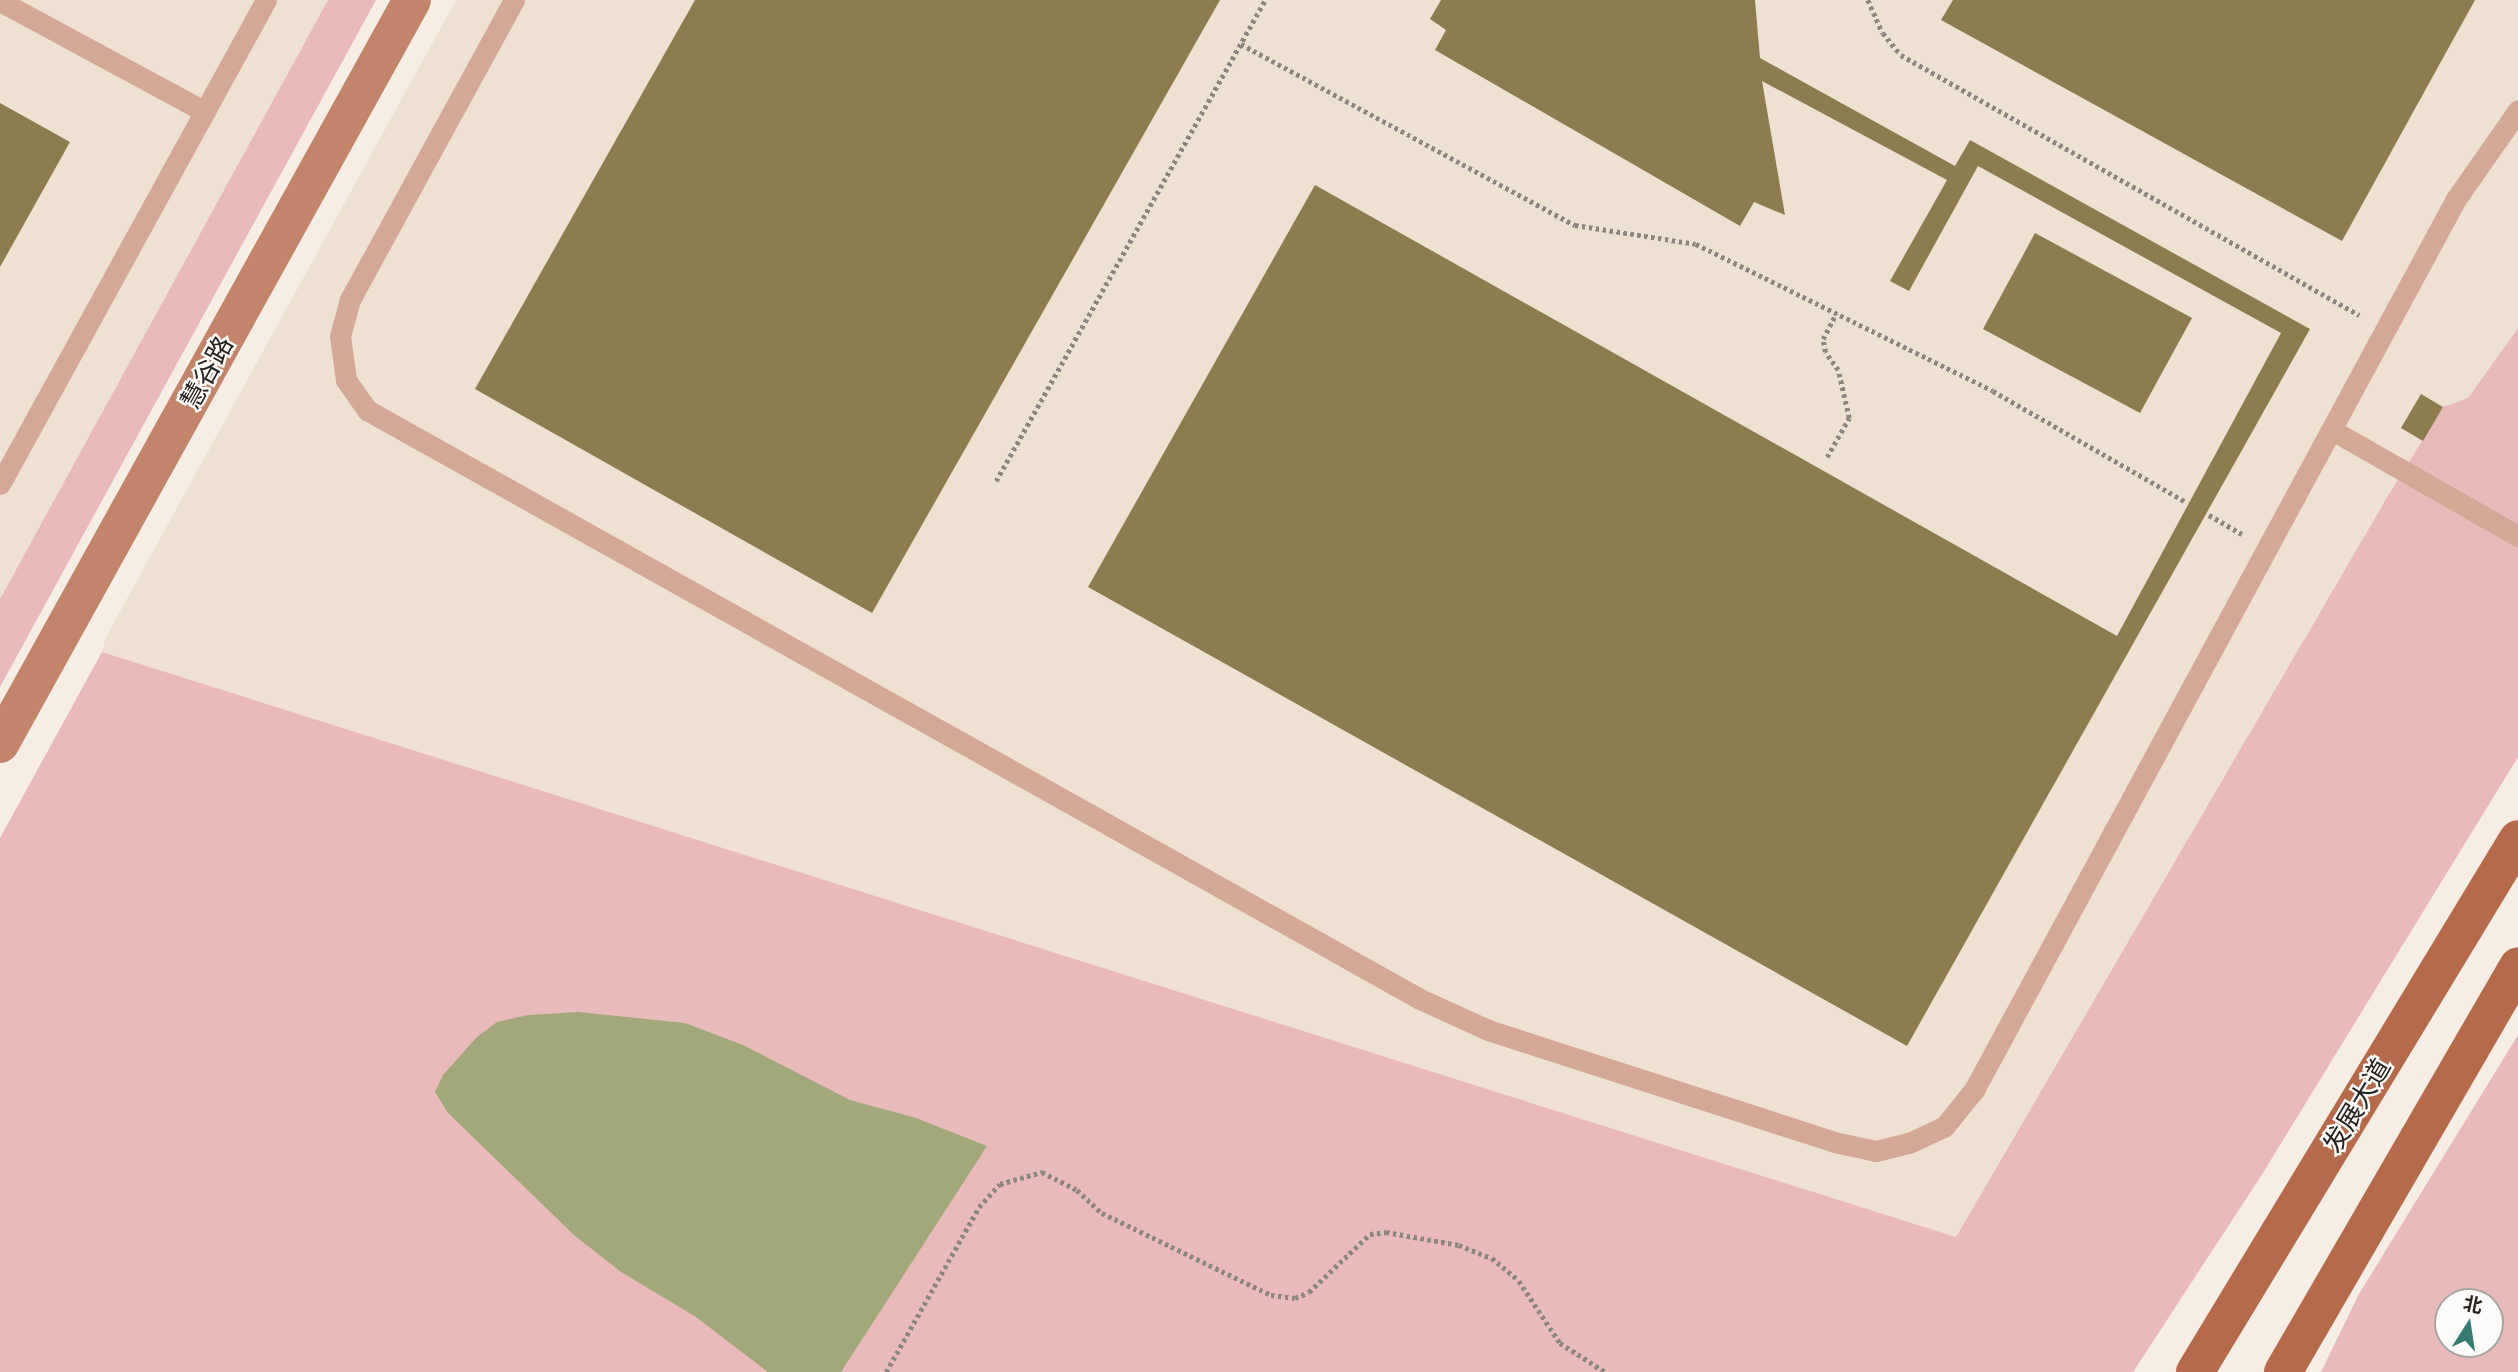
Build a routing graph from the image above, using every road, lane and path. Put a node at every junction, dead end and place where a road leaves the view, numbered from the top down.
1 (266, 0) edge
2 (412, 0) edge
3 (514, 0) edge
4 (1265, 0) edge
5 (1868, 0) edge
6 (0, 1) edge
7 (1241, 44) junction
8 (2518, 110) edge
9 (205, 112) junction
10 (1836, 313) junction
11 (2385, 330) junction
12 (2332, 429) junction
13 (1827, 457) dead end
14 (996, 481) dead end
15 (0, 484) edge
16 (2186, 502) dead end
17 (2518, 536) edge
18 (0, 744) edge
19 (2518, 839) edge
20 (2518, 966) edge
21 (886, 1372) edge
22 (1605, 1372) edge
23 (2195, 1372) edge
24 (2283, 1372) edge

1 - 9 lane
2 - 18 street, 慧谷路
3 - 12 lane
4 - 7 path
5 - 11 path
6 - 9 lane
7 - 10 path
7 - 14 path
8 - 11 lane
9 - 15 lane
10 - 13 path
10 - 16 path
11 - 12 lane
12 - 17 lane
19 - 23 main road, 发展大道
20 - 24 main road
21 - 22 path

